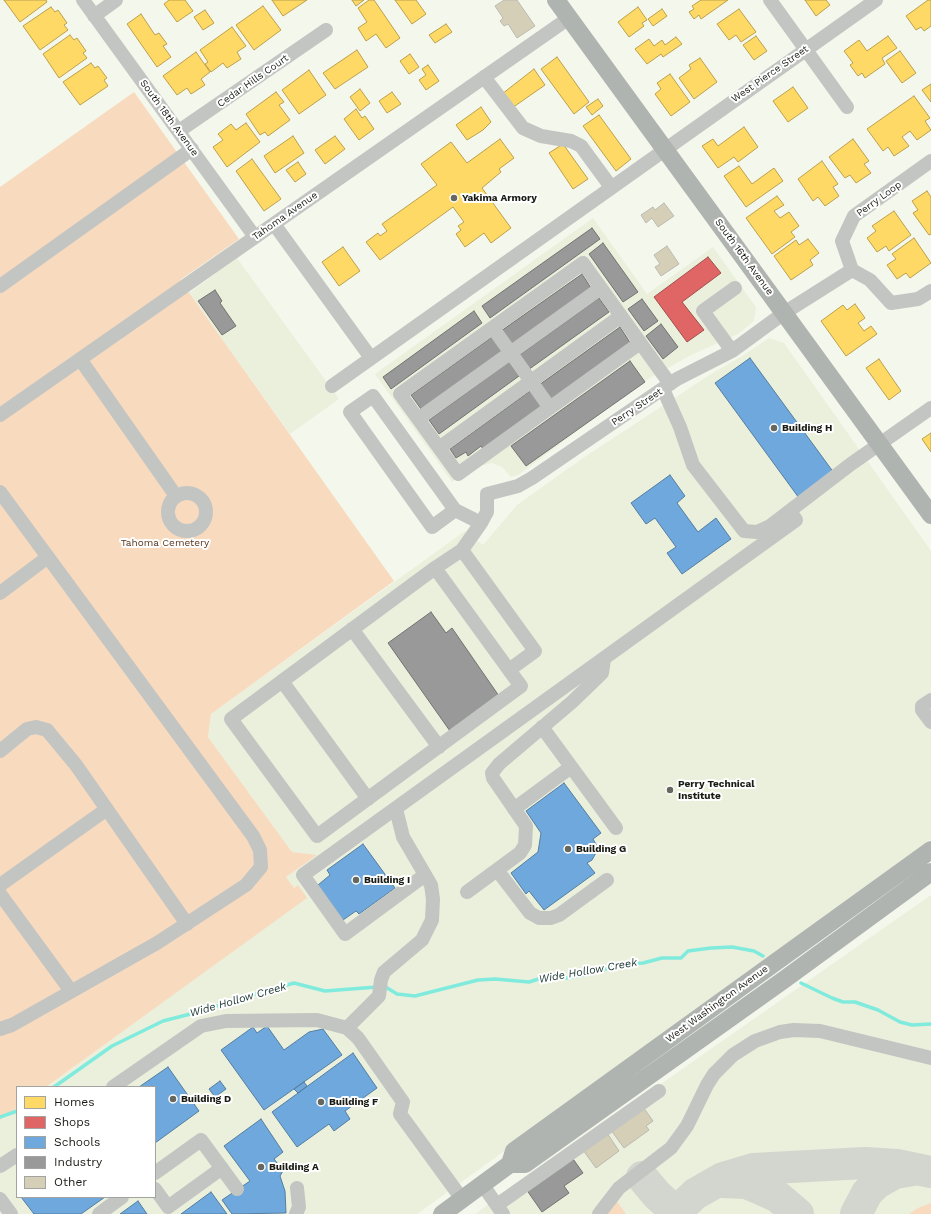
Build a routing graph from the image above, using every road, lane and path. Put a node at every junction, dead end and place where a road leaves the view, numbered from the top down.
1 (83, 0) edge
2 (116, 0) edge
3 (556, 0) edge
4 (770, 0) edge
5 (876, 0) edge
6 (94, 16) junction
7 (569, 18) junction
8 (326, 30) dead end
9 (806, 49) junction
10 (484, 77) junction
11 (847, 108) dead end
12 (180, 131) junction
13 (192, 149) junction
14 (665, 149) junction
15 (931, 161) edge
16 (611, 187) junction
17 (274, 224) junction
18 (255, 237) junction
19 (852, 270) junction
20 (0, 286) edge
21 (601, 288) junction
22 (736, 288) dead end
23 (931, 291) edge
24 (784, 313) junction
25 (621, 316) junction
26 (493, 328) junction
27 (640, 343) junction
28 (732, 352) junction
29 (510, 353) junction
30 (80, 358) junction
31 (371, 358) junction
32 (531, 381) junction
33 (332, 386) dead end
34 (666, 387) junction
35 (550, 408) junction
36 (931, 408) edge
37 (0, 414) edge
38 (418, 419) junction
39 (880, 445) junction
40 (439, 448) junction
41 (0, 492) edge
42 (176, 496) dead end
43 (455, 510) junction
44 (790, 511) junction
45 (931, 515) edge
46 (481, 523) junction
47 (462, 550) junction
48 (48, 557) junction
49 (435, 568) junction
50 (0, 593) edge
51 (352, 629) junction
52 (604, 658) junction
53 (509, 670) junction
54 (282, 681) junction
55 (931, 700) edge
56 (931, 722) edge
57 (542, 728) junction
58 (439, 747) junction
59 (0, 751) edge
60 (571, 767) junction
61 (368, 799) junction
62 (107, 809) junction
63 (396, 809) junction
64 (514, 809) junction
65 (616, 828) dead end
66 (931, 850) edge
67 (497, 870) junction
68 (931, 872) edge
69 (425, 875) junction
70 (607, 880) dead end
71 (0, 885) edge
72 (467, 892) dead end
73 (0, 894) edge
74 (187, 924) junction
75 (71, 991) junction
76 (347, 1028) junction
77 (0, 1029) edge
78 (931, 1058) edge
79 (114, 1086) edge
80 (659, 1091) dead end
81 (16, 1156) edge
82 (510, 1164) junction
83 (0, 1166) edge
84 (222, 1168) junction
85 (156, 1172) edge
86 (482, 1184) junction
87 (297, 1188) dead end
88 (156, 1190) edge
89 (237, 1190) dead end
90 (121, 1198) edge
91 (0, 1199) edge
92 (462, 1199) junction
93 (500, 1210) edge
94 (11, 1214) edge
95 (99, 1214) edge
96 (296, 1214) edge
97 (442, 1214) edge
98 (599, 1214) edge

1 - 6 street, South 18th Avenue
2 - 6 street
3 - 7 main road, South 16th Avenue
4 - 9 street
5 - 9 street, West Pierce Street
6 - 12 street, South 18th Avenue
7 - 10 street, Tahoma Avenue
7 - 14 main road, South 16th Avenue
8 - 12 street, Cedar Hills Court
9 - 11 street
9 - 14 street, West Pierce Street
10 - 16 street
10 - 17 street, Tahoma Avenue
12 - 13 street, South 18th Avenue
13 - 18 street, South 18th Avenue
13 - 20 street
14 - 16 street, West Pierce Street
14 - 24 main road, South 16th Avenue
15 - 19 street, Perry Loop
16 - 31 street, West Pierce Street
17 - 18 street, Tahoma Avenue
17 - 31 street
18 - 30 street, Tahoma Avenue
19 - 23 street
19 - 24 street
21 - 25 street
21 - 26 street
21 - 29 street
22 - 28 street
24 - 28 street, Perry Street
24 - 39 main road, South 16th Avenue
25 - 27 street
25 - 32 street
26 - 29 street
26 - 38 street
27 - 34 street
27 - 35 street
28 - 34 street, Perry Street
29 - 32 street
29 - 38 street
30 - 37 street, Tahoma Avenue
30 - 42 street
31 - 33 street, West Pierce Street
32 - 35 street
32 - 40 street
34 - 44 street
34 - 46 street, Perry Street
35 - 40 street
36 - 39 street
38 - 40 street
39 - 44 street
39 - 45 main road, South 16th Avenue
41 - 48 street
43 - 43 street
43 - 46 street
44 - 52 street
46 - 47 street
47 - 49 street
47 - 53 street
48 - 50 street
48 - 74 street
49 - 51 street
49 - 53 street
51 - 54 street
51 - 58 street
52 - 57 street
52 - 63 street
53 - 58 street
54 - 61 street
54 - 61 street
55 - 56 street
57 - 60 street
57 - 64 street
58 - 61 street
59 - 62 street
60 - 64 street
60 - 65 street
62 - 71 street
62 - 74 street
63 - 69 street
63 - 69 street
64 - 67 street
66 - 82 main road, West Washington Avenue
67 - 70 street
67 - 72 street
68 - 82 main road, West Washington Avenue
69 - 76 street
73 - 75 street
74 - 75 street
75 - 77 street
76 - 79 street
76 - 92 street
78 - 98 street
80 - 93 street
81 - 83 street
82 - 86 main road, West Washington Avenue
84 - 85 street
84 - 88 street
84 - 89 street
86 - 92 main road, West Washington Avenue
86 - 93 street
87 - 96 street
90 - 95 street
91 - 94 street
92 - 97 main road, West Washington Avenue

